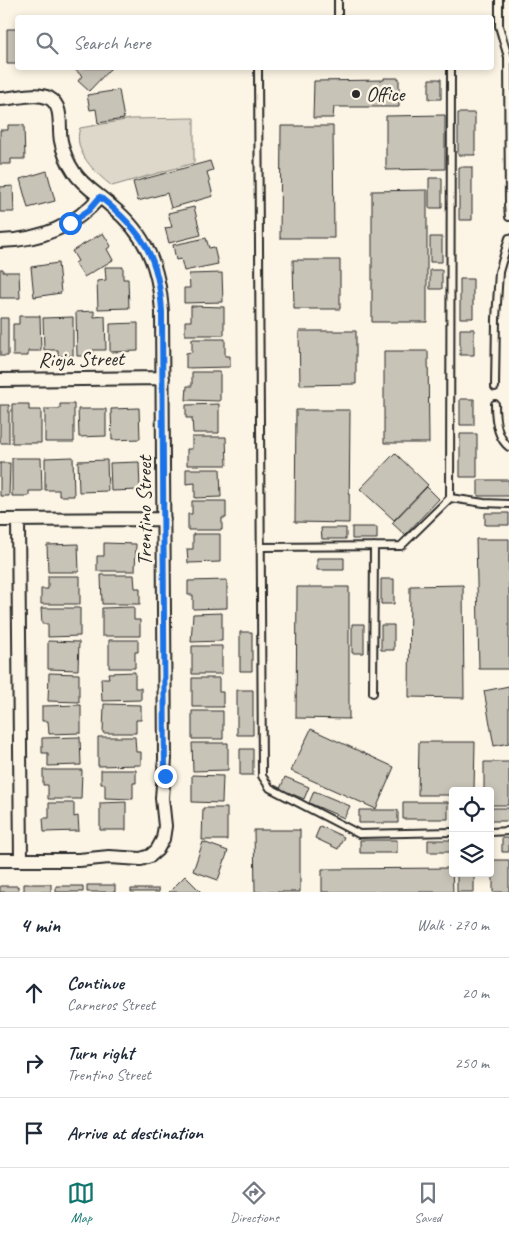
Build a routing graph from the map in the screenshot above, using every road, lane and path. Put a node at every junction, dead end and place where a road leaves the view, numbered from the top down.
1 (338, 0) edge
2 (499, 0) edge
3 (338, 15) edge
4 (509, 57) edge
5 (258, 70) edge
6 (451, 70) edge
7 (0, 99) edge
8 (509, 147) edge
9 (100, 197) junction
10 (509, 205) edge
11 (509, 217) edge
12 (509, 238) edge
13 (0, 241) edge
14 (162, 378) junction
15 (0, 380) edge
16 (495, 387) dead end
17 (495, 404) dead end
18 (509, 447) edge
19 (450, 498) junction
20 (509, 504) edge
21 (164, 519) junction
22 (0, 520) edge
23 (18, 520) junction
24 (374, 546) junction
25 (261, 547) junction
26 (373, 693) dead end
27 (509, 831) edge
28 (449, 832) edge
29 (494, 832) edge
30 (0, 860) edge
31 (21, 860) junction

1 - 3 lane
2 - 4 lane
4 - 8 lane
5 - 25 lane
6 - 19 lane
7 - 9 street, Trentino Street
8 - 10 lane
9 - 13 street
9 - 14 street, Trentino Street
10 - 11 lane
12 - 16 lane
14 - 15 street, Rioja Street
14 - 21 street, Trentino Street
17 - 18 lane
19 - 20 lane
19 - 24 lane
21 - 23 street
21 - 31 street, Trentino Street
22 - 23 street
23 - 31 street
24 - 25 lane
24 - 26 lane
25 - 28 lane
27 - 29 lane
30 - 31 street, Trentino Street

